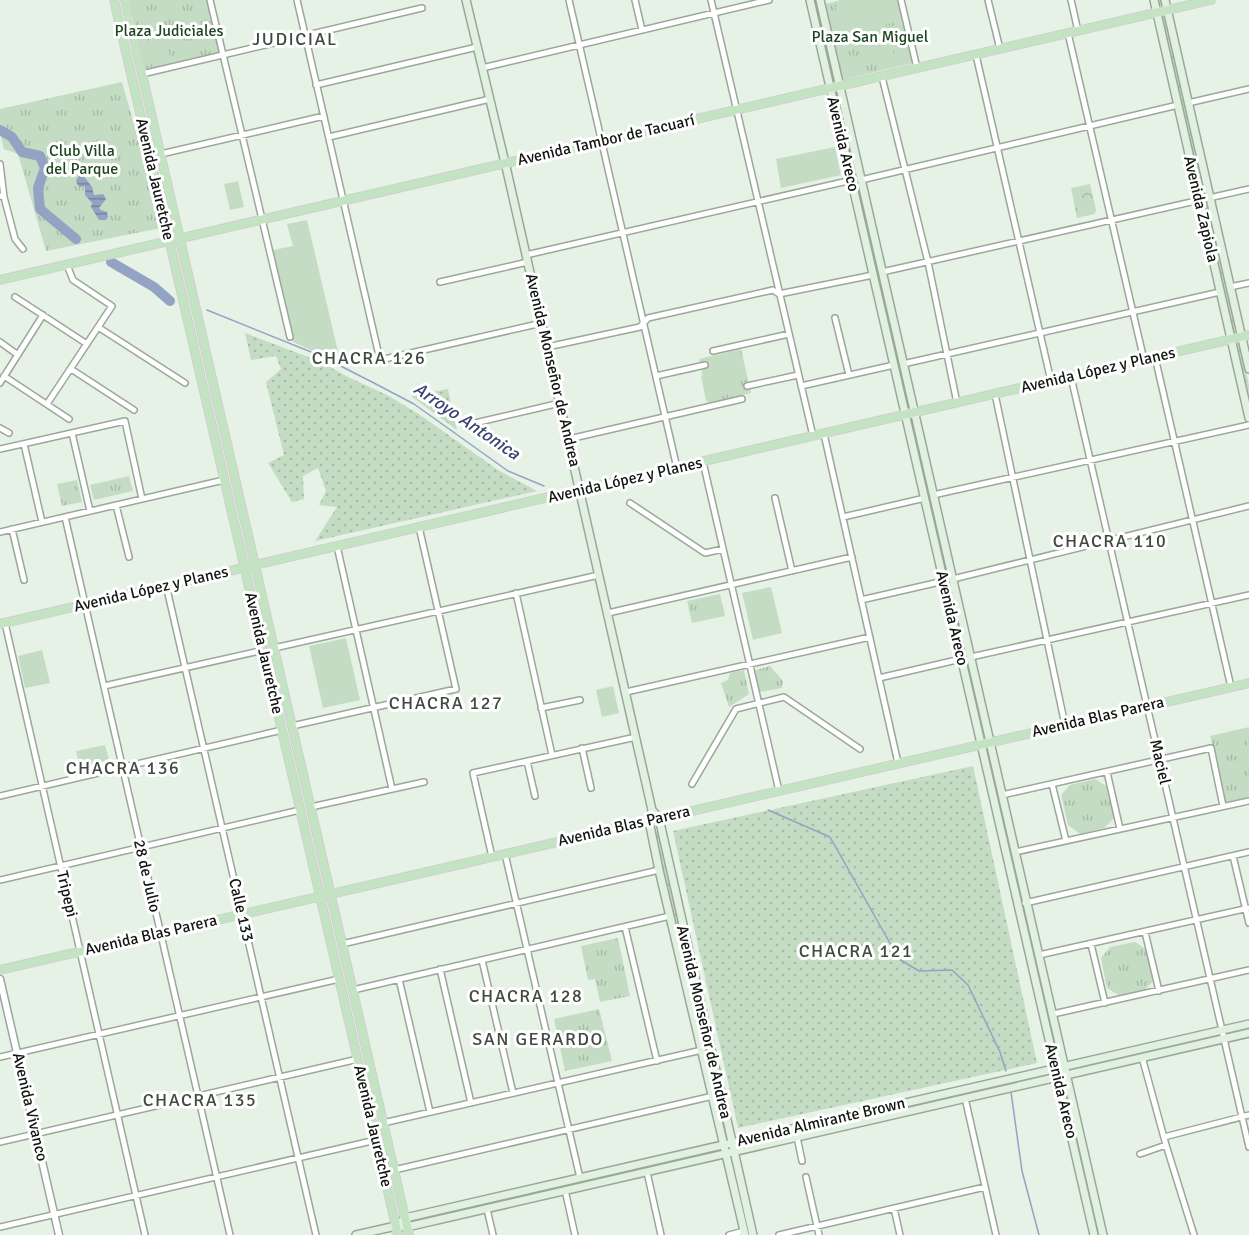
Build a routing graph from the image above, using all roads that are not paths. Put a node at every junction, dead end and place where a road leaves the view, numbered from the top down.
1 (114, 0) edge
2 (125, 0) edge
3 (210, 0) edge
4 (297, 0) edge
5 (466, 0) edge
6 (569, 0) edge
7 (635, 0) edge
8 (711, 0) edge
9 (769, 0) edge
10 (810, 0) edge
11 (820, 0) edge
12 (901, 0) edge
13 (988, 0) edge
14 (1071, 0) edge
15 (1154, 0) edge
16 (1165, 0) edge
17 (1212, 0) edge
18 (422, 8) dead end
19 (1167, 10) junction
20 (714, 13) junction
21 (1157, 13) junction
22 (642, 30) junction
23 (1078, 31) junction
24 (1068, 33) junction
25 (305, 36) junction
26 (579, 44) junction
27 (477, 47) junction
28 (1000, 49) junction
29 (223, 55) junction
30 (976, 55) junction
31 (482, 68) junction
32 (917, 68) junction
33 (142, 74) junction
34 (882, 76) junction
35 (316, 85) junction
36 (835, 87) junction
37 (1249, 89) edge
38 (490, 99) junction
39 (1188, 103) junction
40 (1178, 105) junction
41 (736, 111) junction
42 (324, 116) junction
43 (1090, 126) junction
44 (242, 135) junction
45 (328, 137) junction
46 (602, 141) junction
47 (998, 148) junction
48 (161, 154) junction
49 (505, 163) junction
50 (0, 164) edge
51 (906, 170) junction
52 (852, 180) junction
53 (861, 180) junction
54 (1249, 189) edge
55 (2, 197) edge
56 (1210, 198) junction
57 (343, 200) junction
58 (1199, 200) junction
59 (757, 201) junction
60 (262, 219) junction
61 (1111, 220) junction
62 (623, 232) junction
63 (180, 237) junction
64 (169, 240) junction
65 (1019, 241) junction
66 (23, 249) dead end
67 (527, 258) junction
68 (928, 262) junction
69 (67, 265) junction
70 (882, 272) junction
71 (873, 274) junction
72 (0, 280) edge
73 (440, 282) dead end
74 (1249, 283) edge
75 (1230, 287) junction
76 (1220, 292) junction
77 (779, 294) junction
78 (15, 297) dead end
79 (1133, 312) junction
80 (43, 315) junction
81 (835, 318) dead end
82 (644, 322) junction
83 (542, 323) junction
84 (98, 327) junction
85 (1040, 333) junction
86 (789, 334) junction
87 (1245, 336) edge
88 (290, 337) dead end
89 (1231, 340) junction
90 (0, 342) edge
91 (87, 344) junction
92 (548, 347) junction
93 (713, 351) dead end
94 (947, 354) junction
95 (18, 355) junction
96 (1155, 357) junction
97 (1144, 360) junction
98 (903, 364) junction
99 (705, 365) dead end
100 (894, 365) junction
101 (71, 369) junction
102 (1249, 369) edge
103 (798, 375) junction
104 (849, 375) junction
105 (4, 376) junction
106 (656, 376) junction
107 (1071, 377) junction
108 (1051, 381) junction
109 (0, 383) edge
110 (185, 383) dead end
111 (747, 386) dead end
112 (801, 386) junction
113 (995, 394) junction
114 (742, 399) dead end
115 (560, 403) junction
116 (957, 403) junction
117 (47, 404) junction
118 (134, 410) dead end
119 (914, 413) junction
120 (905, 414) junction
121 (665, 417) junction
122 (1249, 418) edge
123 (69, 419) dead end
124 (475, 423) dead end
125 (1249, 425) edge
126 (0, 428) edge
127 (9, 433) dead end
128 (72, 433) junction
129 (824, 434) junction
130 (813, 436) junction
131 (569, 440) junction
132 (1175, 441) junction
133 (24, 444) junction
134 (0, 449) edge
135 (1090, 460) junction
136 (703, 462) junction
137 (677, 468) junction
138 (1013, 478) junction
139 (224, 480) junction
140 (580, 490) junction
141 (933, 495) junction
142 (142, 498) junction
143 (776, 498) dead end
144 (925, 498) junction
145 (630, 503) dead end
146 (116, 505) junction
147 (1249, 506) edge
148 (90, 511) junction
149 (65, 516) junction
150 (843, 517) junction
151 (1193, 520) junction
152 (42, 522) junction
153 (419, 527) junction
154 (12, 529) junction
155 (0, 532) edge
156 (1109, 540) junction
157 (337, 546) junction
158 (723, 549) junction
159 (129, 557) dead end
160 (852, 557) junction
161 (1030, 560) junction
162 (255, 565) junction
163 (244, 567) junction
164 (792, 571) junction
165 (599, 575) junction
166 (952, 579) junction
167 (24, 580) dead end
168 (944, 581) junction
169 (166, 585) junction
170 (732, 585) junction
171 (516, 593) junction
172 (1249, 595) edge
173 (861, 600) junction
174 (1212, 603) junction
175 (85, 604) junction
176 (438, 611) junction
177 (608, 613) junction
178 (1128, 622) junction
179 (2, 623) edge
180 (356, 629) junction
181 (870, 637) junction
182 (1047, 640) junction
183 (274, 648) junction
184 (264, 650) junction
185 (971, 657) junction
186 (961, 659) junction
187 (750, 664) junction
188 (186, 669) junction
189 (879, 678) junction
190 (1249, 683) edge
191 (104, 686) junction
192 (1231, 687) junction
193 (626, 693) junction
194 (580, 700) dead end
195 (759, 702) junction
196 (1147, 706) junction
197 (374, 707) junction
198 (541, 708) junction
199 (1065, 725) junction
200 (292, 726) junction
201 (282, 730) junction
202 (636, 737) junction
203 (990, 742) junction
204 (981, 744) junction
205 (204, 748) junction
206 (582, 748) junction
207 (860, 749) dead end
208 (552, 755) junction
209 (1160, 760) junction
210 (527, 761) junction
211 (898, 763) junction
212 (123, 767) junction
213 (1107, 772) junction
214 (424, 782) dead end
215 (692, 784) dead end
216 (1052, 784) junction
217 (42, 786) junction
218 (591, 788) dead end
219 (392, 789) junction
220 (779, 791) junction
221 (1002, 795) junction
222 (0, 796) edge
223 (535, 796) dead end
224 (1249, 801) edge
225 (1223, 806) junction
226 (311, 807) junction
227 (300, 810) junction
228 (652, 810) junction
229 (659, 818) junction
230 (1173, 818) junction
231 (649, 821) junction
232 (222, 828) junction
233 (1120, 829) junction
234 (1066, 841) junction
235 (141, 847) junction
236 (1015, 852) junction
237 (1249, 852) edge
238 (505, 854) junction
239 (1233, 856) junction
240 (492, 857) junction
241 (61, 866) junction
242 (1184, 867) junction
243 (659, 870) junction
244 (0, 880) edge
245 (331, 894) junction
246 (320, 896) junction
247 (1027, 903) junction
248 (517, 904) junction
249 (1018, 905) junction
250 (1247, 909) edge
251 (242, 914) junction
252 (670, 916) junction
253 (1197, 920) junction
254 (1249, 923) edge
255 (625, 927) junction
256 (1145, 932) junction
257 (160, 933) junction
258 (342, 944) junction
259 (1091, 944) junction
260 (527, 949) junction
261 (80, 951) junction
262 (1039, 955) junction
263 (482, 960) junction
264 (441, 969) junction
265 (0, 970) edge
266 (1249, 970) edge
267 (0, 979) edge
268 (339, 979) junction
269 (399, 979) junction
270 (1210, 979) junction
271 (353, 990) junction
272 (1159, 991) junction
273 (261, 997) junction
274 (1105, 1003) junction
275 (1053, 1014) junction
276 (180, 1016) junction
277 (1249, 1024) edge
278 (1222, 1030) junction
279 (1249, 1033) edge
280 (99, 1034) junction
281 (1224, 1039) junction
282 (702, 1050) junction
283 (17, 1053) junction
284 (0, 1057) edge
285 (1142, 1057) junction
286 (358, 1059) junction
287 (657, 1061) junction
288 (1064, 1066) junction
289 (1055, 1068) junction
290 (1066, 1075) junction
291 (279, 1077) junction
292 (1058, 1077) junction
293 (558, 1083) junction
294 (513, 1093) junction
295 (198, 1096) junction
296 (712, 1096) junction
297 (965, 1098) junction
298 (471, 1103) junction
299 (430, 1112) junction
300 (118, 1115) junction
301 (1249, 1115) edge
302 (1242, 1117) junction
303 (383, 1123) junction
304 (569, 1129) junction
305 (36, 1134) junction
306 (797, 1137) junction
307 (1164, 1137) junction
308 (376, 1140) junction
309 (0, 1142) edge
310 (728, 1143) junction
311 (1166, 1145) junction
312 (1249, 1147) edge
313 (730, 1153) junction
314 (1140, 1154) dead end
315 (298, 1158) junction
316 (802, 1161) dead end
317 (394, 1170) junction
318 (647, 1172) junction
319 (217, 1177) junction
320 (580, 1178) junction
321 (806, 1178) dead end
322 (985, 1187) junction
323 (565, 1190) junction
324 (136, 1196) junction
325 (487, 1209) junction
326 (894, 1209) junction
327 (54, 1214) junction
328 (405, 1218) junction
329 (396, 1226) junction
330 (817, 1226) junction
331 (0, 1227) edge
332 (408, 1231) edge
333 (744, 1233) edge
334 (59, 1235) edge
335 (145, 1235) edge
336 (230, 1235) edge
337 (316, 1235) edge
338 (356, 1235) edge
339 (398, 1235) edge
340 (493, 1235) edge
341 (575, 1235) edge
342 (661, 1235) edge
343 (729, 1235) edge
344 (753, 1235) edge
345 (779, 1235) edge
346 (819, 1235) edge
347 (900, 1235) edge
348 (996, 1235) edge
349 (1094, 1235) edge
350 (1103, 1235) edge
351 (1194, 1235) edge

1 - 64 main road, Avenida Jauretche
2 - 33 main road, Avenida Jauretche
3 - 29 street
4 - 25 street
5 - 27 main road, Avenida Monseñor de Andrea
6 - 26 street
7 - 22 street
8 - 20 street
9 - 20 street
10 - 36 main road, Avenida Areco
11 - 36 main road, Avenida Areco
12 - 32 street
13 - 28 street
14 - 23 street
15 - 21 main road, Avenida Zapiola
16 - 19 main road, Avenida Zapiola
17 - 19 main road, Avenida Tambor de Tacuarí
18 - 25 street
19 - 21 main road, Avenida Tambor de Tacuarí
19 - 39 main road, Avenida Zapiola
20 - 22 street
20 - 41 street
21 - 23 main road, Avenida Tambor de Tacuarí
21 - 40 main road, Avenida Zapiola
22 - 26 street
23 - 24 main road, Avenida Tambor de Tacuarí
24 - 28 main road, Avenida Tambor de Tacuarí
24 - 43 street
25 - 29 street
25 - 35 street
26 - 31 street
26 - 46 street
27 - 31 main road, Avenida Monseñor de Andrea
27 - 35 street
28 - 30 main road, Avenida Tambor de Tacuarí
29 - 33 street
29 - 44 street
30 - 32 main road, Avenida Tambor de Tacuarí
30 - 47 street
31 - 38 main road, Avenida Monseñor de Andrea
32 - 34 main road, Avenida Tambor de Tacuarí
33 - 48 main road, Avenida Jauretche
34 - 36 main road, Avenida Tambor de Tacuarí
34 - 51 street
35 - 42 street
36 - 41 main road, Avenida Tambor de Tacuarí
36 - 52 main road, Avenida Areco
36 - 53 main road, Avenida Areco
37 - 39 street
38 - 45 street
38 - 49 main road, Avenida Monseñor de Andrea
39 - 56 main road, Avenida Zapiola
40 - 43 street
40 - 58 main road, Avenida Zapiola
41 - 46 main road, Avenida Tambor de Tacuarí
41 - 59 street
42 - 44 street
42 - 45 street
43 - 47 street
43 - 61 street
44 - 48 street
44 - 60 street
45 - 57 street
46 - 49 main road, Avenida Tambor de Tacuarí
46 - 62 street
47 - 51 street
47 - 65 street
48 - 63 main road, Avenida Jauretche
49 - 57 main road, Avenida Tambor de Tacuarí
49 - 67 main road, Avenida Monseñor de Andrea
50 - 55 street
51 - 53 street
51 - 68 street
52 - 59 street
52 - 71 main road, Avenida Areco
53 - 70 main road, Avenida Areco
54 - 56 street
55 - 66 street
56 - 58 street
56 - 75 main road, Avenida Zapiola
57 - 60 main road, Avenida Tambor de Tacuarí
57 - 83 street
58 - 61 street
58 - 76 main road, Avenida Zapiola
59 - 62 street
59 - 77 street
60 - 63 main road, Avenida Tambor de Tacuarí
60 - 88 street
61 - 65 street
61 - 79 street
62 - 67 street
62 - 82 street
63 - 64 main road, Avenida Tambor de Tacuarí
63 - 162 main road, Avenida Jauretche
64 - 69 main road, Avenida Tambor de Tacuarí
64 - 139 main road, Avenida Jauretche
65 - 68 street
65 - 85 street
67 - 73 street
67 - 83 main road, Avenida Monseñor de Andrea
68 - 70 street
68 - 94 street
69 - 72 main road, Avenida Tambor de Tacuarí
69 - 84 street
70 - 98 main road, Avenida Areco
71 - 77 street
71 - 100 main road, Avenida Areco
74 - 75 street
75 - 87 main road, Avenida Zapiola
76 - 79 street
76 - 89 main road, Avenida Zapiola
77 - 82 street
77 - 86 street
78 - 80 street
79 - 85 street
79 - 97 street
80 - 91 street
80 - 95 street
81 - 104 street
82 - 92 street
82 - 106 street
83 - 92 main road, Avenida Monseñor de Andrea
84 - 91 street
84 - 110 street
85 - 94 street
85 - 108 street
86 - 93 street
86 - 103 street
87 - 89 main road, Avenida López y Planes
87 - 102 main road, Avenida Zapiola
89 - 96 main road, Avenida López y Planes
89 - 122 main road, Avenida Zapiola
90 - 95 street
91 - 101 street
92 - 115 main road, Avenida Monseñor de Andrea
94 - 98 street
94 - 116 street
95 - 105 street
96 - 97 main road, Avenida López y Planes
96 - 132 street
97 - 107 main road, Avenida López y Planes
98 - 119 main road, Avenida Areco
99 - 106 street
100 - 104 street
100 - 120 main road, Avenida Areco
101 - 117 street
101 - 118 street
103 - 111 street
103 - 112 street
104 - 112 street
105 - 109 street
105 - 117 street
106 - 121 street
107 - 108 main road, Avenida López y Planes
107 - 135 street, Maciel
108 - 113 main road, Avenida López y Planes
112 - 130 street
113 - 116 main road, Avenida López y Planes
113 - 138 street
114 - 121 street
115 - 124 street
115 - 131 main road, Avenida Monseñor de Andrea
116 - 119 main road, Avenida López y Planes
117 - 123 street
119 - 120 main road, Avenida López y Planes
119 - 141 main road, Avenida Areco
120 - 129 main road, Avenida López y Planes
120 - 144 main road, Avenida Areco
121 - 131 street
121 - 137 street
125 - 132 street
126 - 127 street
128 - 133 street
128 - 142 street
128 - 148 street
129 - 130 main road, Avenida López y Planes
129 - 150 street
130 - 136 main road, Avenida López y Planes
131 - 140 main road, Avenida Monseñor de Andrea
132 - 135 street
132 - 151 street
133 - 134 street
133 - 152 street
135 - 138 street
135 - 156 street, Maciel
136 - 137 main road, Avenida López y Planes
136 - 158 street
137 - 140 main road, Avenida López y Planes
138 - 141 street
138 - 161 street
139 - 142 street
139 - 163 main road, Avenida Jauretche
140 - 153 main road, Avenida López y Planes
140 - 165 main road, Avenida Monseñor de Andrea
141 - 166 main road, Avenida Areco
142 - 146 street
143 - 164 street
144 - 150 street
144 - 168 main road, Avenida Areco
145 - 158 street
146 - 148 street
146 - 159 street
147 - 151 street
148 - 149 street
149 - 152 street
149 - 175 street, 28 de Julio
150 - 160 street
151 - 156 street
151 - 174 street
152 - 154 street
153 - 157 main road, Avenida López y Planes
153 - 176 street
154 - 155 street
154 - 167 street
156 - 161 street
156 - 178 street, Maciel
157 - 162 main road, Avenida López y Planes
157 - 180 street
158 - 170 street
160 - 164 street
160 - 173 street
161 - 166 street
161 - 182 street
162 - 163 main road, Avenida López y Planes
162 - 183 main road, Avenida Jauretche
163 - 169 main road, Avenida López y Planes
163 - 184 main road, Avenida Jauretche
164 - 170 street
165 - 171 street
165 - 177 main road, Avenida Monseñor de Andrea
166 - 185 main road, Avenida Areco
168 - 173 street
168 - 186 main road, Avenida Areco
169 - 175 main road, Avenida López y Planes
169 - 188 street, Calle 133
170 - 177 street
170 - 187 street
171 - 176 street
171 - 198 street
172 - 174 street
173 - 181 street
174 - 178 street
174 - 192 street
175 - 179 main road, Avenida López y Planes
175 - 191 street, 28 de Julio
176 - 180 street
176 - 197 street
177 - 193 main road, Avenida Monseñor de Andrea
178 - 182 street
178 - 196 street, Maciel
179 - 217 street, Tripepi
180 - 183 street
180 - 197 street
181 - 187 street
181 - 189 street
182 - 185 street
182 - 199 street
183 - 200 main road, Avenida Jauretche
184 - 188 street
184 - 201 main road, Avenida Jauretche
185 - 203 main road, Avenida Areco
186 - 189 street
186 - 204 main road, Avenida Areco
187 - 193 street
187 - 195 street
188 - 191 street
188 - 205 street, Calle 133
189 - 211 street
190 - 192 main road, Avenida Blas Parera
191 - 212 street, 28 de Julio
192 - 196 main road, Avenida Blas Parera
193 - 202 main road, Avenida Monseñor de Andrea
194 - 198 street
195 - 207 street
195 - 215 street
195 - 220 street
196 - 199 main road, Avenida Blas Parera
196 - 209 street, Maciel
197 - 200 street
197 - 219 street
198 - 208 street
199 - 203 main road, Avenida Blas Parera
200 - 226 main road, Avenida Jauretche
201 - 205 street
201 - 227 main road, Avenida Jauretche
202 - 206 street
202 - 228 main road, Avenida Monseñor de Andrea
203 - 204 main road, Avenida Blas Parera
203 - 221 main road, Avenida Areco
204 - 211 main road, Avenida Blas Parera
204 - 249 main road, Avenida Areco
205 - 212 street
205 - 232 street, Calle 133
206 - 208 street
206 - 218 street
208 - 210 street
209 - 213 street
209 - 225 street
209 - 230 street, Maciel
210 - 223 street
210 - 240 street
211 - 220 main road, Avenida Blas Parera
212 - 217 street
212 - 235 street, 28 de Julio
213 - 216 street
213 - 233 street
214 - 219 street
216 - 221 street
216 - 234 street
217 - 222 street
217 - 241 street, Tripepi
219 - 226 street
220 - 229 main road, Avenida Blas Parera
221 - 236 main road, Avenida Areco
224 - 225 street
225 - 230 street
226 - 245 main road, Avenida Jauretche
227 - 232 street
227 - 246 main road, Avenida Jauretche
228 - 229 main road, Avenida Monseñor de Andrea
228 - 231 main road, Avenida Monseñor de Andrea
229 - 231 main road, Avenida Blas Parera
229 - 310 main road, Avenida Monseñor de Andrea
230 - 233 street
230 - 242 street, Maciel
231 - 238 main road, Avenida Blas Parera
231 - 243 main road, Avenida Monseñor de Andrea
232 - 235 street
232 - 251 street, Calle 133
233 - 234 street
234 - 236 street
235 - 241 street
235 - 257 street, 28 de Julio
236 - 247 main road, Avenida Areco
237 - 239 street
238 - 240 main road, Avenida Blas Parera
238 - 248 street
239 - 242 street
239 - 250 street
240 - 245 main road, Avenida Blas Parera
241 - 244 street
241 - 261 street, Tripepi
242 - 247 street
242 - 253 street, Maciel
243 - 248 street
243 - 252 main road, Avenida Monseñor de Andrea
245 - 246 main road, Avenida Blas Parera
245 - 258 main road, Avenida Jauretche
246 - 251 main road, Avenida Blas Parera
246 - 268 main road, Avenida Jauretche
247 - 249 street
247 - 262 main road, Avenida Areco
248 - 258 street
248 - 260 street
249 - 289 main road, Avenida Areco
250 - 253 street
250 - 254 street
251 - 257 main road, Avenida Blas Parera
251 - 273 street, Calle 133
252 - 255 street
252 - 282 main road, Avenida Monseñor de Andrea
253 - 256 street
253 - 270 street, Maciel
255 - 260 street
255 - 287 street
256 - 259 street
256 - 272 street
257 - 261 main road, Avenida Blas Parera
257 - 276 street, 28 de Julio
258 - 271 main road, Avenida Jauretche
259 - 262 street
259 - 274 street
260 - 263 street
260 - 293 street
261 - 265 main road, Avenida Blas Parera
261 - 280 street, Tripepi
262 - 275 main road, Avenida Areco
263 - 264 street
263 - 294 street
264 - 269 street
264 - 298 street
266 - 270 street
267 - 283 street, Avenida Vivanco
268 - 273 street
268 - 286 main road, Avenida Jauretche
269 - 271 street
269 - 299 street
270 - 272 street
270 - 278 street, Maciel
271 - 303 main road, Avenida Jauretche
272 - 274 street
273 - 276 street
273 - 291 street, Calle 133
274 - 275 street
275 - 288 main road, Avenida Areco
276 - 280 street
276 - 295 street, 28 de Julio
277 - 278 main road, Avenida Almirante Brown
278 - 281 street, Maciel
278 - 288 main road, Avenida Almirante Brown
279 - 281 main road, Avenida Almirante Brown
280 - 283 street
280 - 300 street, Tripepi
281 - 285 main road, Avenida Almirante Brown
281 - 302 street, Maciel
282 - 287 street
282 - 296 main road, Avenida Monseñor de Andrea
283 - 284 street
283 - 305 street, Avenida Vivanco
285 - 290 main road, Avenida Almirante Brown
285 - 307 street
286 - 291 street
286 - 308 main road, Avenida Jauretche
287 - 293 street
288 - 289 main road, Avenida Almirante Brown
288 - 290 main road, Avenida Areco
289 - 292 main road, Avenida Areco
289 - 310 main road, Avenida Almirante Brown
290 - 292 main road, Avenida Almirante Brown
290 - 350 main road, Avenida Areco
291 - 295 street
291 - 315 street, Calle 133
292 - 297 main road, Avenida Almirante Brown
292 - 349 main road, Avenida Areco
293 - 294 street
293 - 304 street
294 - 298 street
295 - 300 street
295 - 319 street, 28 de Julio
296 - 304 street
296 - 310 main road, Avenida Monseñor de Andrea
297 - 306 main road, Avenida Almirante Brown
297 - 322 street
298 - 299 street
299 - 303 street
300 - 305 street
300 - 324 street, Tripepi
301 - 302 street
302 - 307 street
302 - 312 street, Maciel
303 - 317 main road, Avenida Jauretche
304 - 317 street
304 - 320 street
305 - 309 street
305 - 327 street, Avenida Vivanco
306 - 313 main road, Avenida Almirante Brown
306 - 316 street
307 - 311 street
308 - 315 street
308 - 329 main road, Avenida Jauretche
310 - 313 main road, Avenida Monseñor de Andrea
310 - 320 main road, Avenida Almirante Brown
311 - 314 street
311 - 351 street
313 - 318 main road, Avenida Almirante Brown
313 - 333 main road, Avenida Monseñor de Andrea
313 - 344 main road, Avenida Monseñor de Andrea
315 - 319 street
315 - 337 street, Calle 133
317 - 328 main road, Avenida Jauretche
318 - 323 main road, Avenida Almirante Brown
318 - 342 street
319 - 324 street
319 - 336 street, 28 de Julio
320 - 328 main road, Avenida Almirante Brown
321 - 330 street
322 - 326 street
322 - 348 street
323 - 325 main road, Avenida Almirante Brown
323 - 341 street
324 - 327 street
324 - 335 street, Tripepi
325 - 332 main road, Avenida Almirante Brown
325 - 340 street
326 - 330 street
326 - 347 street
327 - 331 street
327 - 334 street, Avenida Vivanco
328 - 329 main road, Avenida Almirante Brown
328 - 332 main road, Avenida Jauretche
329 - 332 main road, Avenida Almirante Brown
329 - 338 main road, Avenida Almirante Brown
329 - 339 main road, Avenida Jauretche
330 - 345 street
330 - 346 street
333 - 343 street

